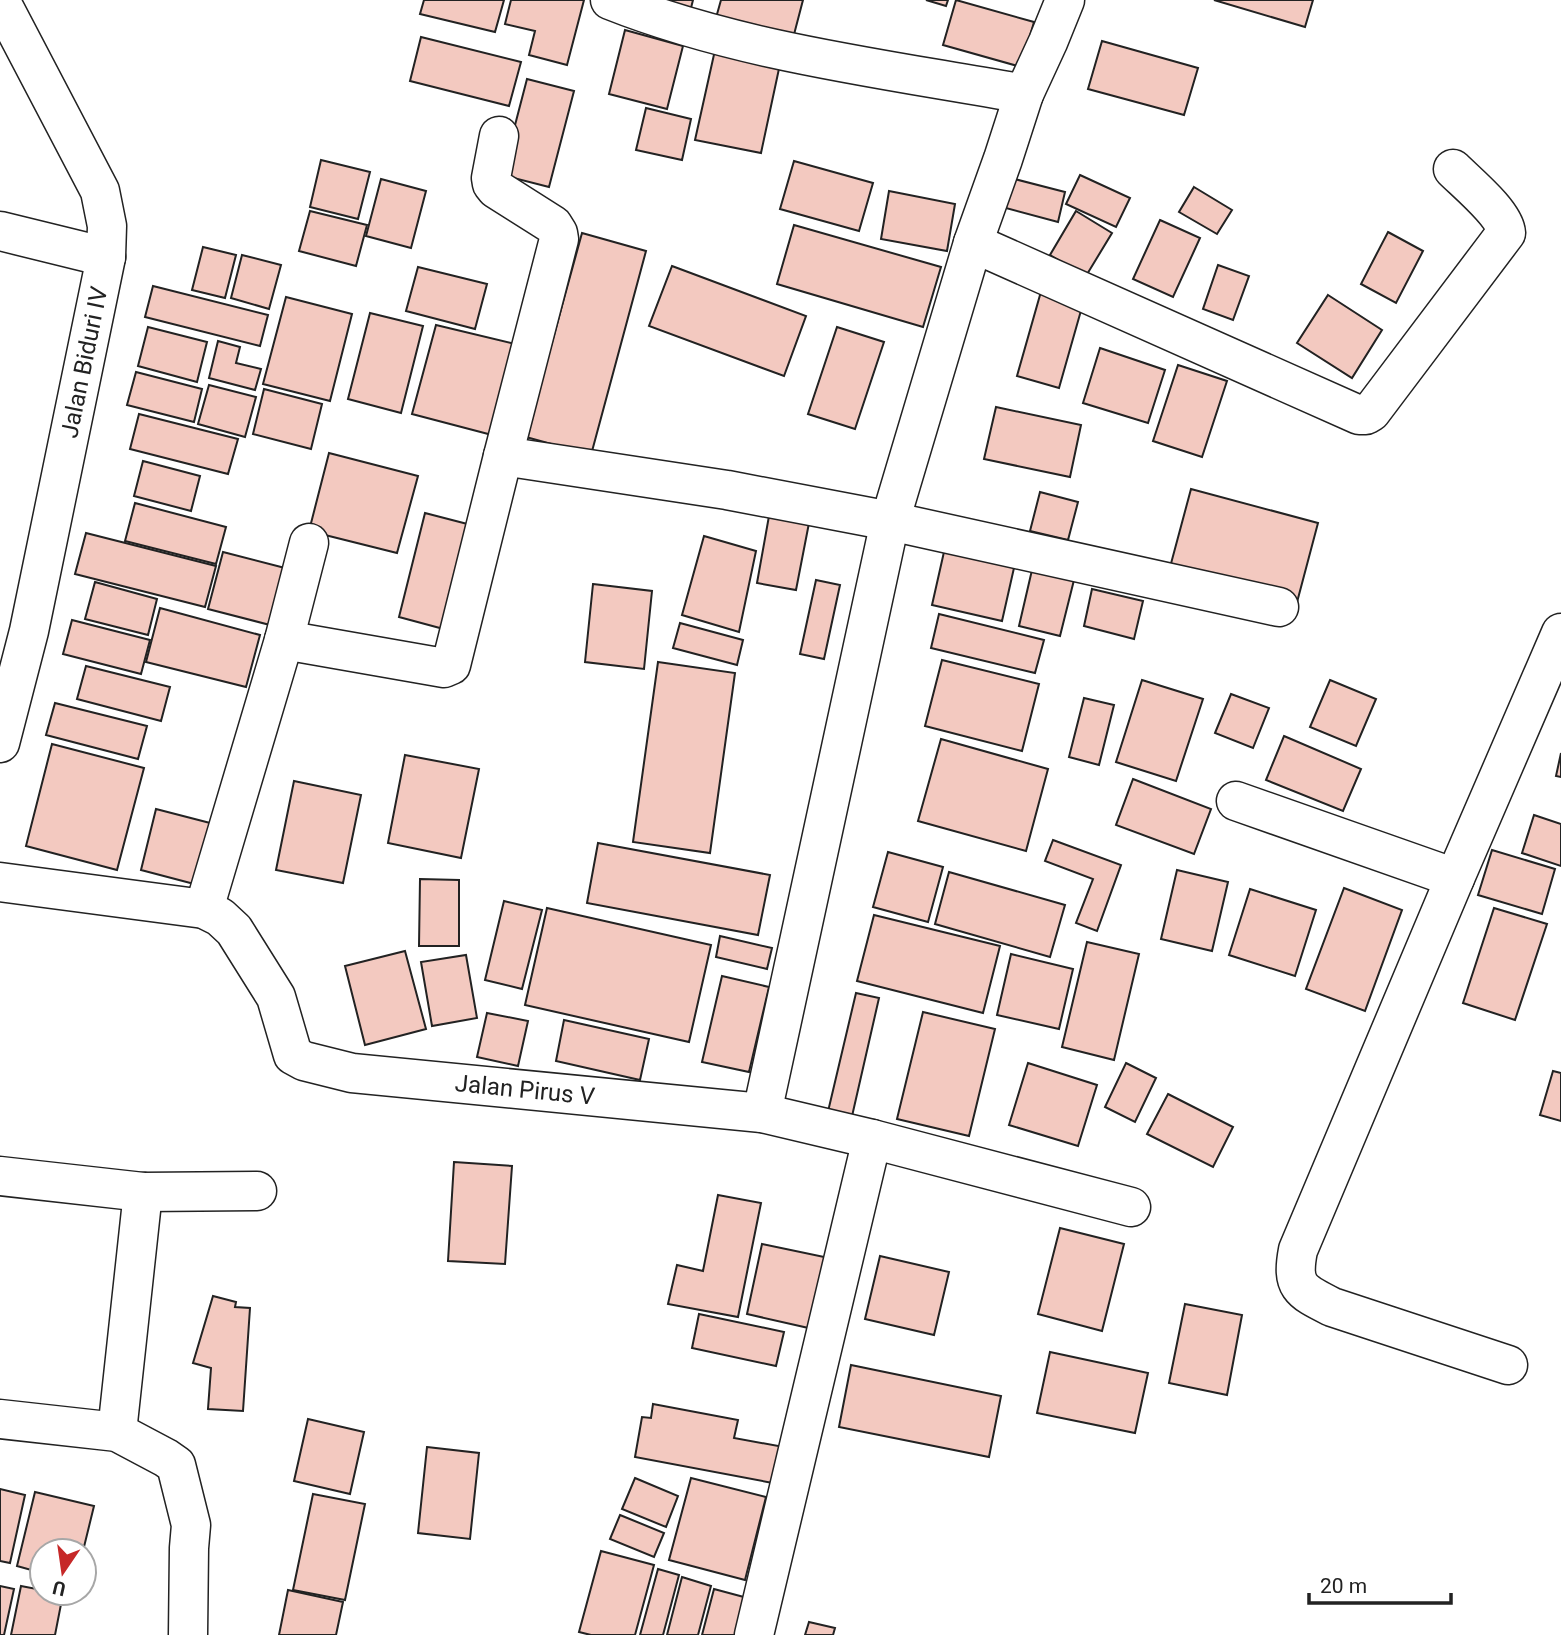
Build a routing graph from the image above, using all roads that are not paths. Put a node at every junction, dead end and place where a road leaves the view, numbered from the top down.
1 (0, 0) edge
2 (610, 0) edge
3 (1065, 0) edge
4 (1024, 94) junction
5 (499, 136) dead end
6 (1453, 169) dead end
7 (0, 232) edge
8 (973, 243) junction
9 (106, 257) junction
10 (503, 456) junction
11 (890, 522) junction
12 (309, 543) dead end
13 (1279, 607) dead end
14 (15, 629) edge
15 (1561, 633) edge
16 (284, 640) junction
17 (0, 743) edge
18 (1236, 802) dead end
19 (1455, 878) junction
20 (0, 882) edge
21 (204, 909) junction
22 (762, 1113) junction
23 (872, 1139) junction
24 (0, 1176) edge
25 (257, 1191) dead end
26 (143, 1192) junction
27 (1130, 1207) dead end
28 (1508, 1365) dead end
29 (0, 1419) edge
30 (117, 1433) junction
31 (188, 1635) edge
32 (754, 1635) edge

1 - 9 street, Jalan Biduri IV
2 - 4 street
3 - 4 street
4 - 8 street
5 - 10 street
6 - 8 street
7 - 9 street
8 - 11 street
9 - 14 street, Jalan Biduri IV
10 - 11 street
10 - 16 street
11 - 13 street
11 - 22 street
12 - 16 street
14 - 17 street, Jalan Biduri IV
15 - 19 street
16 - 21 street
18 - 19 street
19 - 28 street
20 - 21 street, Jalan Pirus V
21 - 22 street, Jalan Pirus V
22 - 23 street, Jalan Pirus V
23 - 27 street, Jalan Pirus V
23 - 32 street
24 - 26 street
25 - 26 street
26 - 30 street
29 - 30 street
30 - 31 street

